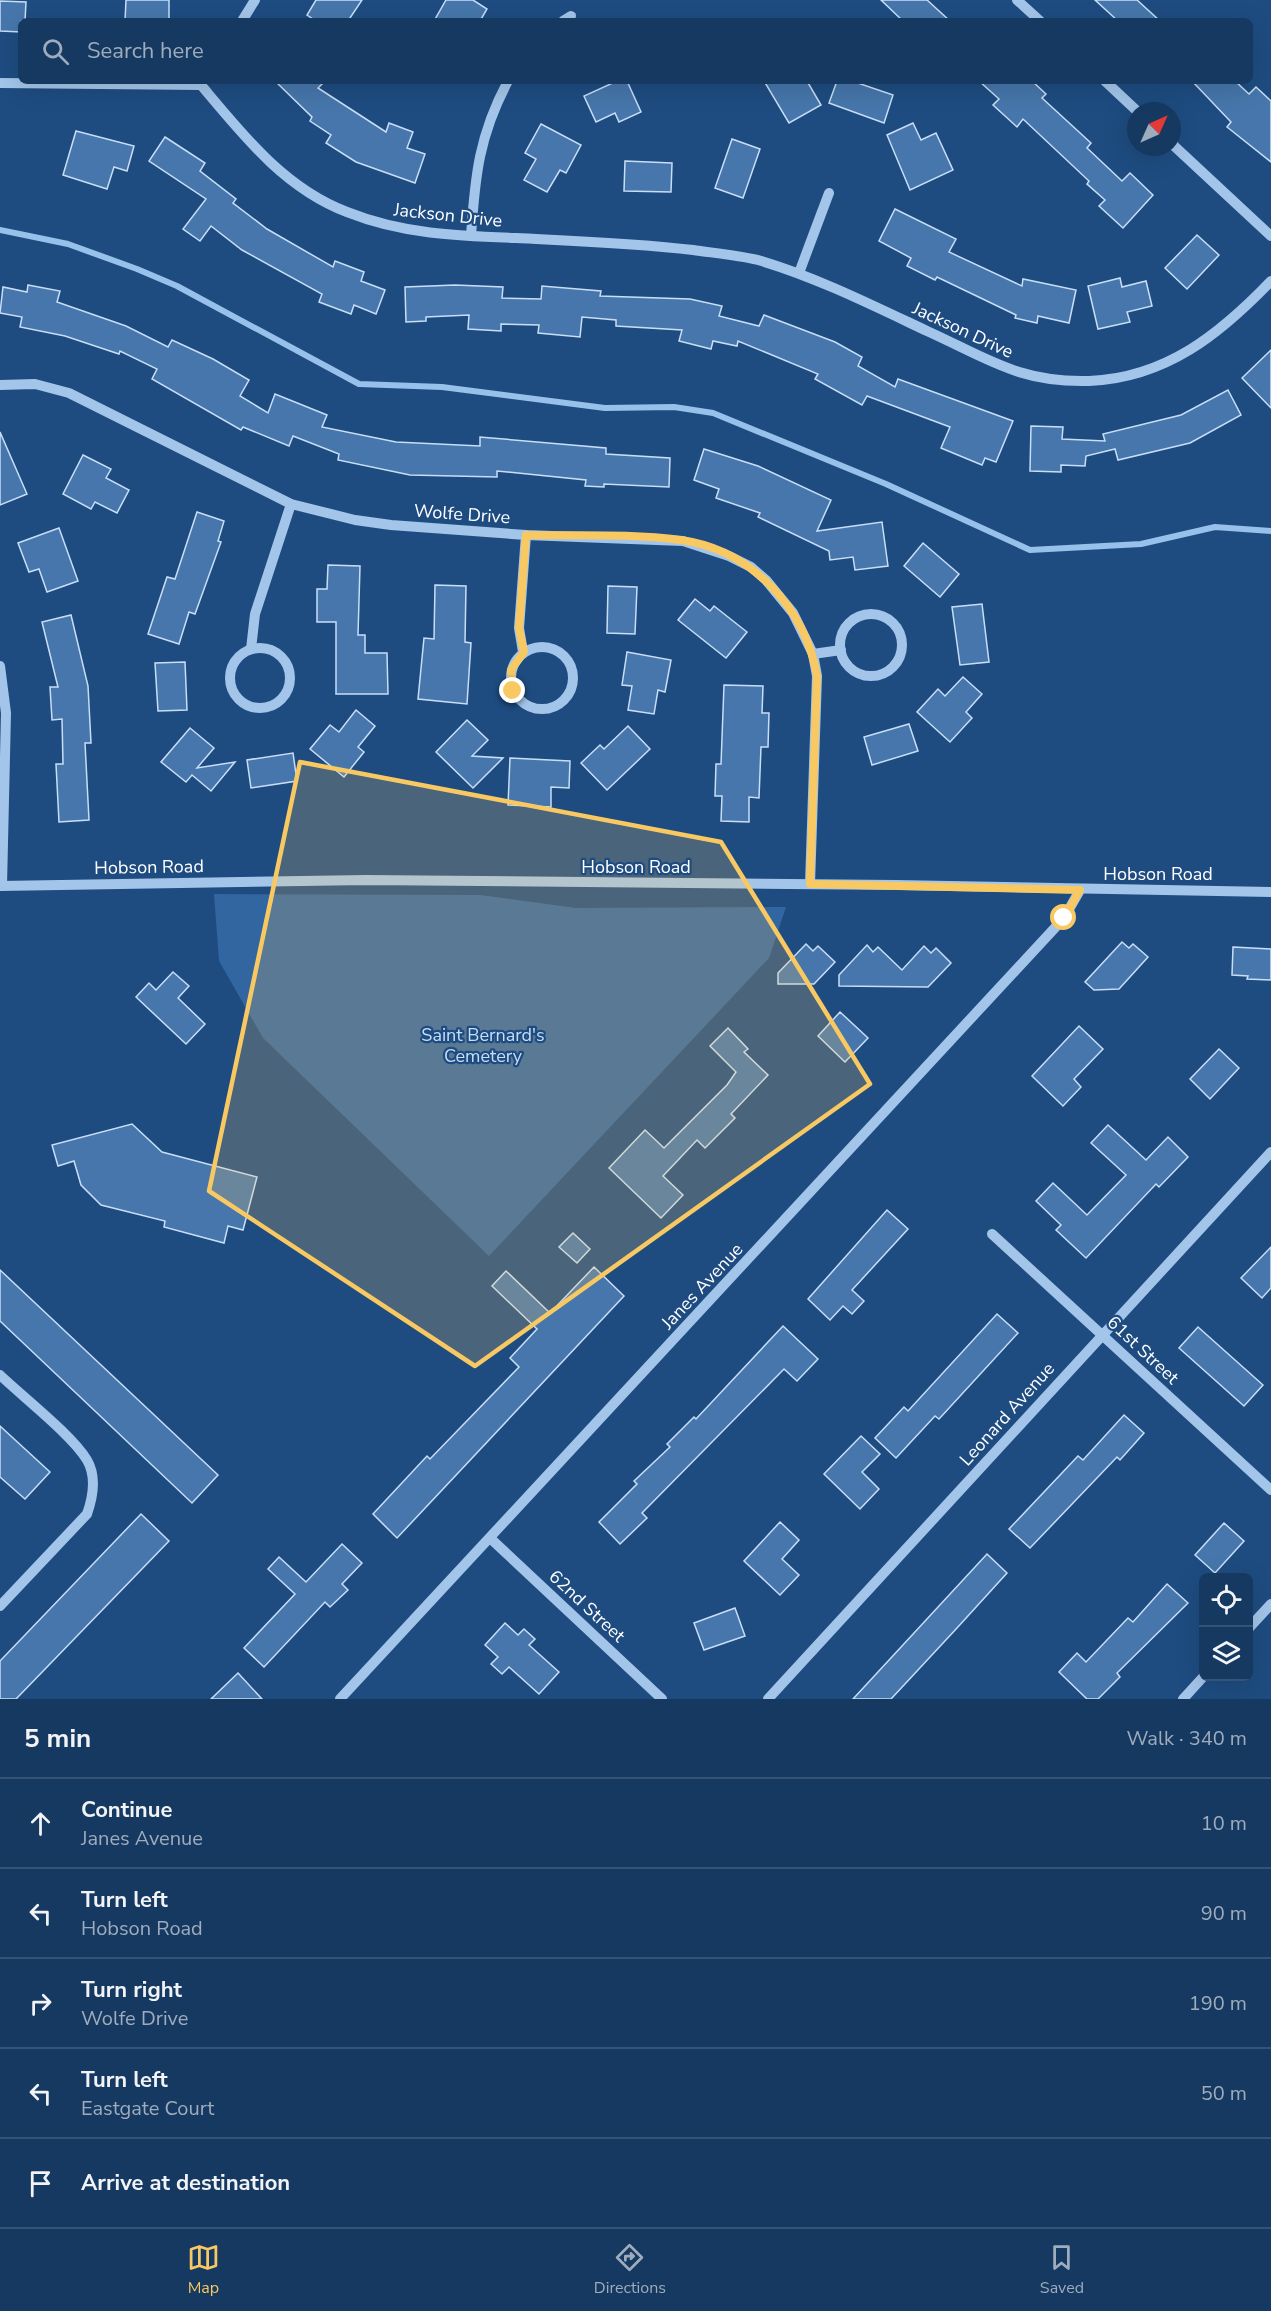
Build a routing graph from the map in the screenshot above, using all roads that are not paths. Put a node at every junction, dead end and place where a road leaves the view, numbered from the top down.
1 (255, 0) edge
2 (1017, 0) edge
3 (244, 18) edge
4 (1037, 18) edge
5 (0, 83) edge
6 (18, 83) edge
7 (204, 84) edge
8 (507, 84) edge
9 (1108, 84) edge
10 (1127, 102) edge
11 (1181, 152) edge
12 (829, 193) dead end
13 (471, 236) junction
14 (1271, 236) edge
15 (799, 273) junction
16 (1271, 281) edge
17 (0, 385) edge
18 (291, 504) junction
19 (526, 535) junction
20 (251, 649) junction
21 (841, 650) junction
22 (524, 652) junction
23 (813, 654) junction
24 (0, 666) edge
25 (810, 884) junction
26 (1, 886) edge
27 (1080, 890) junction
28 (1271, 892) edge
29 (1271, 1152) edge
30 (993, 1234) dead end
31 (1102, 1335) junction
32 (0, 1375) edge
33 (1271, 1490) edge
34 (490, 1538) junction
35 (1271, 1604) edge
36 (0, 1606) edge
37 (1250, 1627) edge
38 (1200, 1681) edge
39 (340, 1699) edge
40 (662, 1699) edge
41 (768, 1699) edge
42 (1184, 1699) edge

1 - 3 street
2 - 4 street
5 - 6 street, Jackson Drive
7 - 13 street, Jackson Drive
8 - 13 street
9 - 10 street
11 - 14 street
12 - 15 street
13 - 15 street, Jackson Drive
15 - 16 street, Jackson Drive
17 - 18 street, Wolfe Drive
18 - 19 street, Wolfe Drive
18 - 20 street
19 - 22 street
19 - 23 street, Wolfe Drive
20 - 20 street
21 - 21 street
21 - 23 street
22 - 22 street
23 - 25 street, Wolfe Drive
24 - 26 street
25 - 26 street, Hobson Road
25 - 27 street, Hobson Road
27 - 28 street, Hobson Road
27 - 34 street, Janes Avenue
29 - 31 street, Leonard Avenue
30 - 31 street, 61st Street
31 - 33 street, 61st Street
31 - 41 street, Leonard Avenue
32 - 36 street
34 - 39 street, Janes Avenue
34 - 40 street, 62nd Street
35 - 37 street
38 - 42 street

